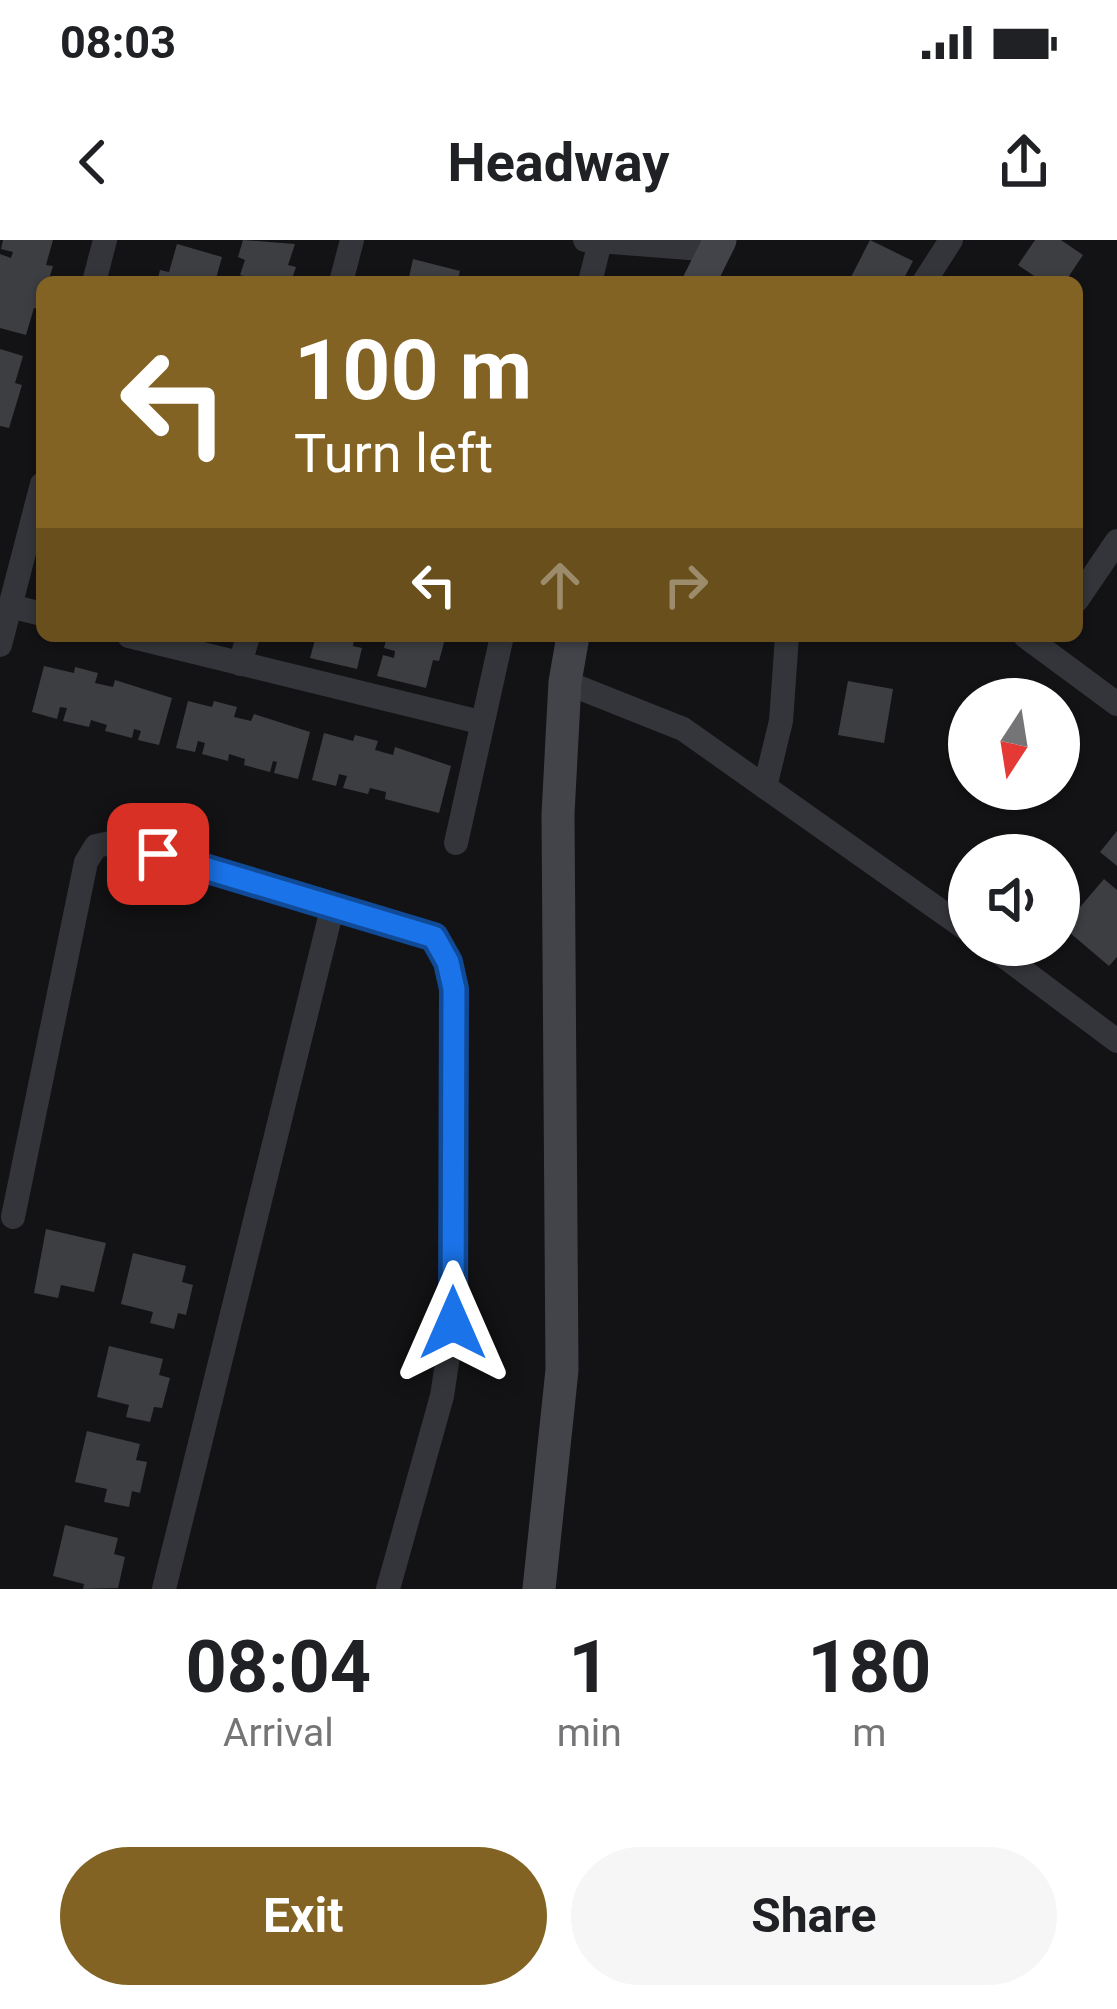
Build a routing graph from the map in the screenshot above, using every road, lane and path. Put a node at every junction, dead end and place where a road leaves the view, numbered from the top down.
1 (105, 240) edge
2 (352, 240) edge
3 (951, 240) edge
4 (593, 241) edge
5 (717, 245) edge
6 (96, 276) edge
7 (343, 276) edge
8 (590, 276) edge
9 (702, 276) edge
10 (928, 276) edge
11 (36, 507) edge
12 (1117, 541) edge
13 (1083, 591) edge
14 (10, 606) junction
15 (36, 612) edge
16 (153, 642) edge
17 (246, 642) edge
18 (500, 642) edge
19 (572, 642) edge
20 (787, 642) edge
21 (1042, 642) edge
22 (0, 645) edge
23 (240, 664) junction
24 (565, 682) junction
25 (1117, 704) edge
26 (480, 722) junction
27 (765, 787) junction
28 (456, 843) dead end
29 (333, 904) junction
30 (948, 916) edge
31 (1017, 966) edge
32 (1117, 1041) edge
33 (13, 1217) dead end
34 (164, 1589) edge
35 (388, 1589) edge
36 (539, 1589) edge

1 - 6 street
2 - 7 street
3 - 10 street
4 - 5 street
4 - 8 street
5 - 9 main road
11 - 14 street
12 - 13 street
14 - 15 street
14 - 22 street
16 - 23 street
17 - 23 street
18 - 26 street
19 - 24 main road
20 - 27 street
21 - 25 street
23 - 26 street
24 - 27 street
24 - 36 main road
26 - 28 street
27 - 30 street
29 - 33 street
29 - 34 street
29 - 35 street
31 - 32 street

